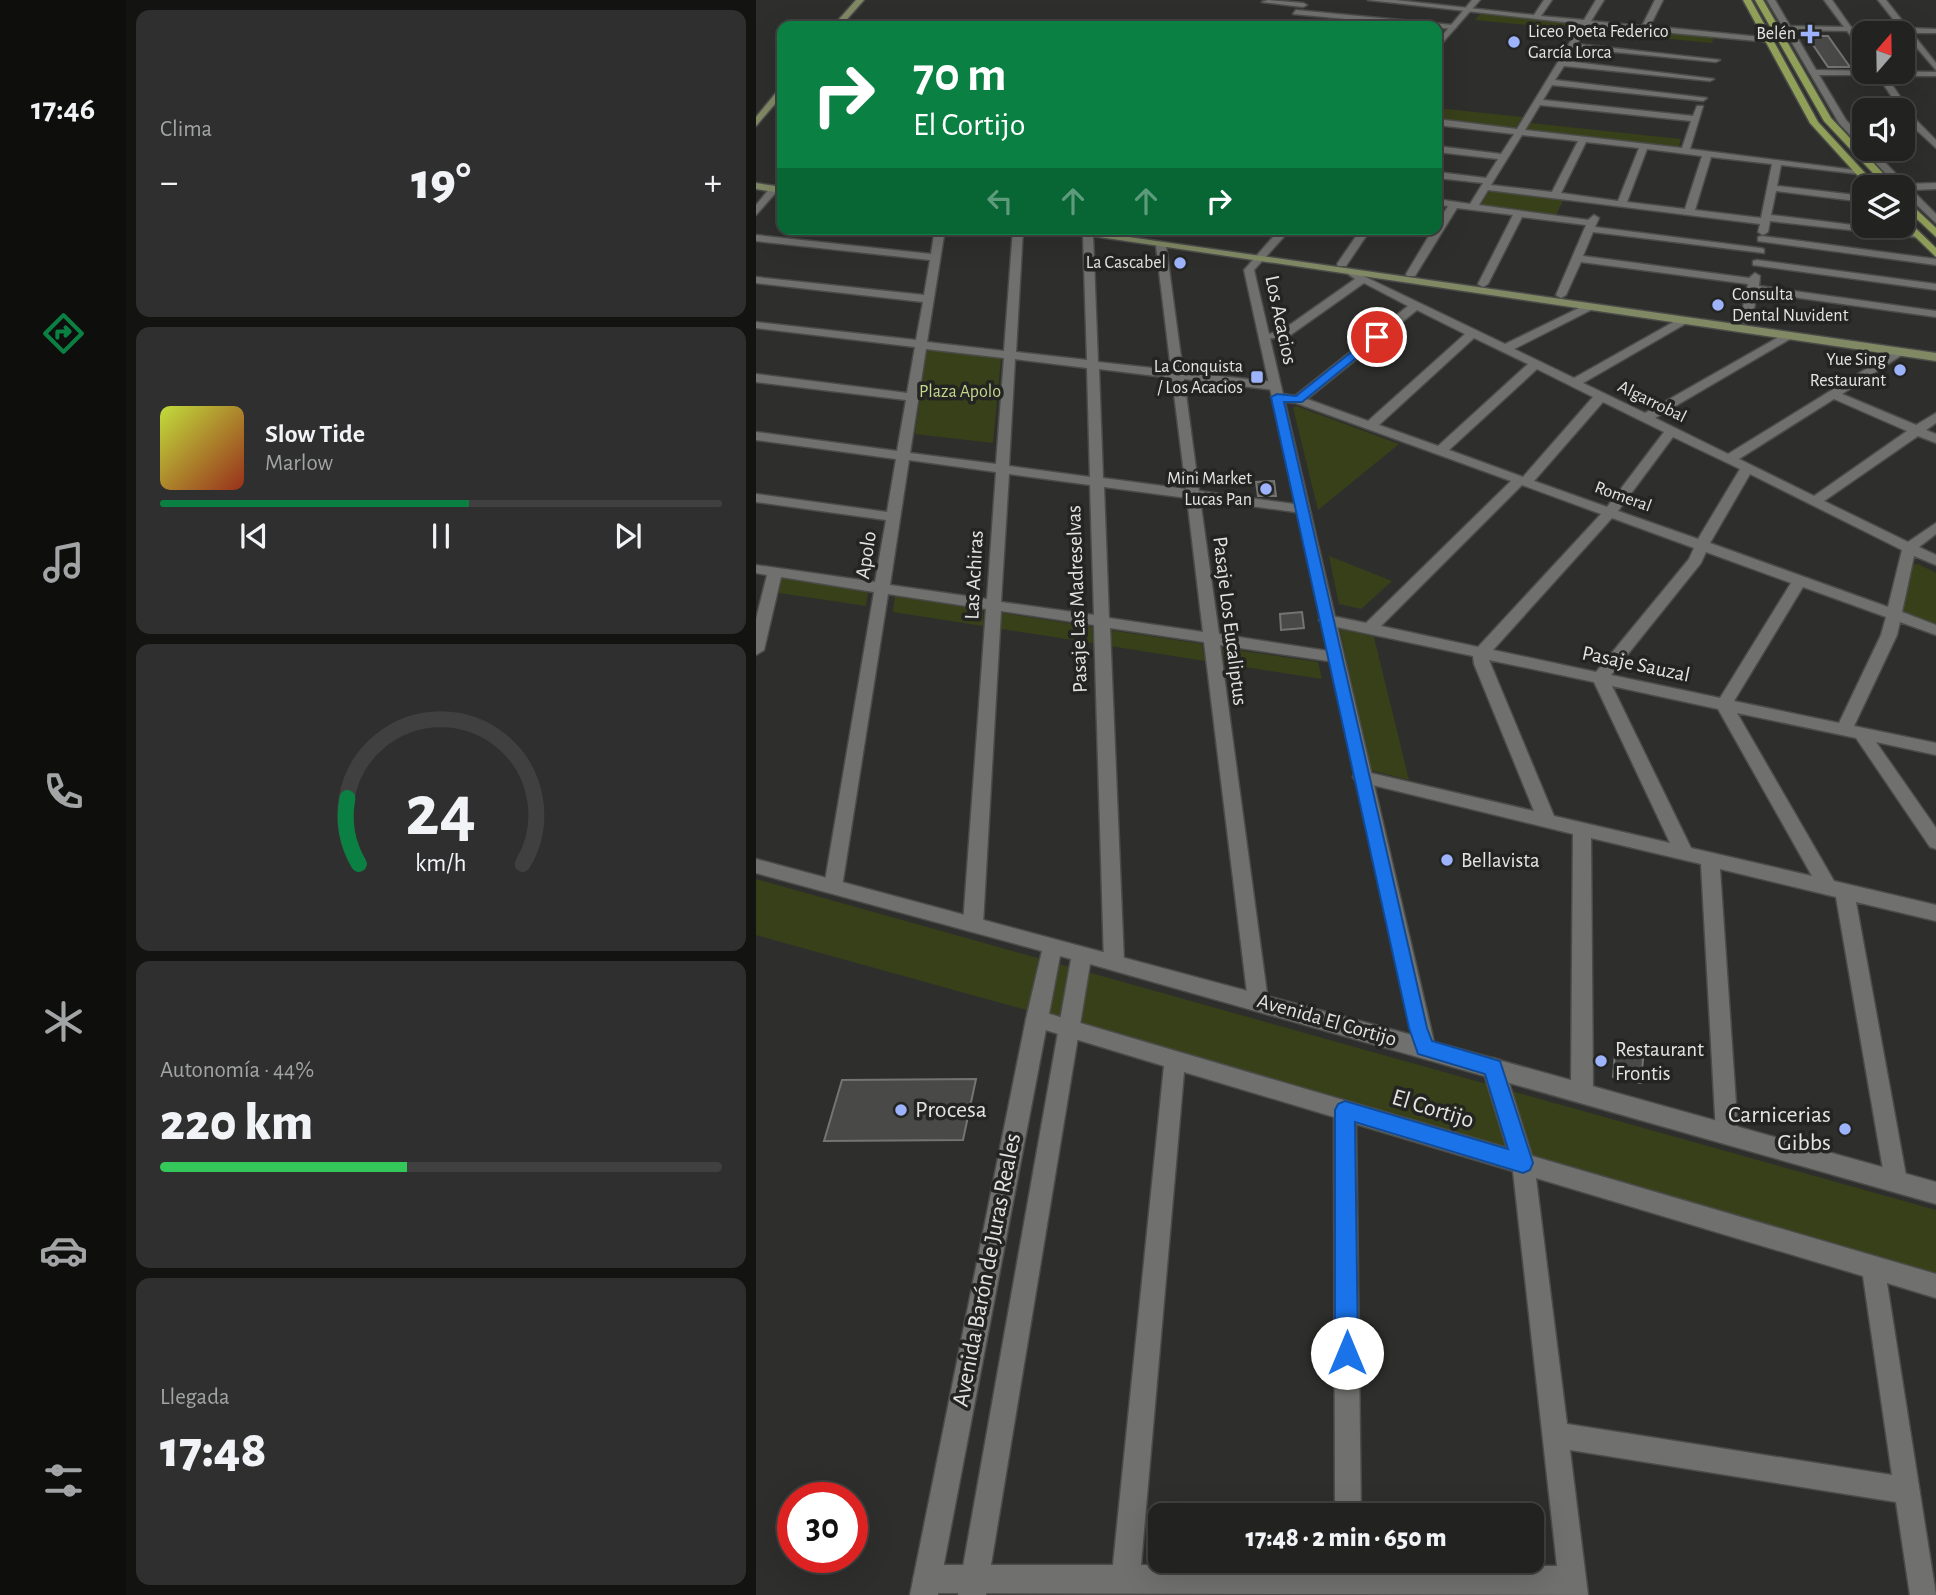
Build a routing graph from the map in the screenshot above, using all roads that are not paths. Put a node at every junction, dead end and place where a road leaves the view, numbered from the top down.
1 (860, 0) edge
2 (1372, 0) edge
3 (1476, 0) edge
4 (1548, 0) edge
5 (1600, 0) edge
6 (1659, 0) edge
7 (1746, 0) edge
8 (1759, 0) edge
9 (1771, 0) edge
10 (1828, 0) edge
11 (1882, 0) edge
12 (1266, 2) edge
13 (1306, 2) edge
14 (1467, 10) junction
15 (1296, 12) junction
16 (1536, 18) junction
17 (841, 21) edge
18 (1294, 21) edge
19 (1390, 21) edge
20 (1899, 21) edge
21 (1587, 22) junction
22 (1442, 26) edge
23 (1453, 27) junction
24 (1645, 28) junction
25 (1787, 28) junction
26 (1849, 30) junction
27 (1915, 30) edge
28 (1936, 31) edge
29 (1852, 34) edge
30 (1725, 36) junction
31 (1442, 39) edge
32 (1768, 40) junction
33 (1915, 41) edge
34 (1573, 46) junction
35 (1716, 60) junction
36 (1562, 63) junction
37 (1936, 68) edge
38 (1814, 72) junction
39 (1852, 73) edge
40 (1915, 74) edge
41 (1936, 74) edge
42 (1710, 79) junction
43 (1551, 82) junction
44 (777, 97) edge
45 (1703, 98) junction
46 (1539, 102) junction
47 (1696, 119) junction
48 (1842, 121) junction
49 (756, 122) edge
50 (1852, 122) edge
51 (1442, 123) edge
52 (1915, 123) edge
53 (1925, 123) dead end
54 (1915, 124) edge
55 (1520, 132) junction
56 (1852, 132) edge
57 (1583, 139) junction
58 (1936, 145) edge
59 (1644, 146) junction
60 (1442, 150) edge
61 (1685, 151) junction
62 (1707, 154) junction
63 (1503, 158) junction
64 (1878, 161) edge
65 (1777, 162) junction
66 (1858, 171) junction
67 (1862, 175) edge
68 (1880, 175) edge
69 (1892, 175) edge
70 (1442, 176) edge
71 (756, 178) edge
72 (1487, 184) junction
73 (756, 186) edge
74 (777, 186) edge
75 (1936, 186) edge
76 (777, 187) edge
77 (1915, 187) edge
78 (1772, 188) junction
79 (777, 190) edge
80 (1555, 195) junction
81 (1915, 199) edge
82 (1601, 201) junction
83 (1442, 203) edge
84 (1852, 203) edge
85 (1621, 204) junction
86 (1454, 205) junction
87 (1473, 207) junction
88 (1831, 210) junction
89 (756, 212) edge
90 (1915, 212) edge
91 (1519, 213) junction
92 (1689, 213) junction
93 (1766, 220) junction
94 (1936, 220) edge
95 (1442, 224) edge
96 (1591, 226) junction
97 (1915, 232) edge
98 (1936, 234) edge
99 (939, 235) edge
100 (1017, 235) edge
101 (1088, 235) joint
102 (1140, 235) edge
103 (1280, 235) edge
104 (1362, 235) edge
105 (1435, 235) edge
106 (1919, 236) junction
107 (756, 238) edge
108 (1761, 245) junction
109 (1161, 246) junction
110 (1936, 254) edge
111 (1261, 256) junction
112 (936, 258) junction
113 (1577, 258) junction
114 (1936, 262) edge
115 (1757, 263) junction
116 (1342, 264) junction
117 (1411, 274) junction
118 (1358, 277) junction
119 (756, 280) edge
120 (1483, 284) junction
121 (1753, 285) junction
122 (1936, 287) edge
123 (1561, 295) junction
124 (929, 299) junction
125 (1416, 305) junction
126 (1587, 308) junction
127 (1936, 314) edge
128 (1746, 321) junction
129 (1681, 322) junction
130 (756, 325) edge
131 (1473, 333) junction
132 (1786, 337) junction
133 (1264, 338) junction
134 (922, 344) junction
135 (1936, 347) edge
136 (1505, 349) junction
137 (1899, 353) junction
138 (1008, 355) junction
139 (1936, 357) edge
140 (1535, 364) junction
141 (1093, 365) junction
142 (1178, 375) junction
143 (756, 379) edge
144 (1574, 383) junction
145 (1276, 392) junction
146 (1833, 394) junction
147 (1601, 396) junction
148 (913, 397) junction
149 (1298, 400) junction
150 (1936, 417) edge
151 (1645, 418) junction
152 (1370, 426) junction
153 (1917, 430) junction
154 (1671, 431) junction
155 (756, 436) edge
156 (1936, 439) edge
157 (1440, 451) junction
158 (904, 455) junction
159 (1729, 459) junction
160 (1001, 468) junction
161 (1746, 468) junction
162 (1096, 481) junction
163 (1523, 481) junction
164 (1193, 494) junction
165 (756, 498) edge
166 (1815, 501) junction
167 (1302, 509) junction
168 (1610, 512) junction
169 (894, 517) junction
170 (1936, 527) edge
171 (1702, 546) junction
172 (1909, 548) junction
173 (1936, 561) edge
174 (756, 569) edge
175 (775, 572) junction
176 (1800, 581) junction
177 (882, 588) junction
178 (993, 605) junction
179 (1894, 615) junction
180 (1327, 620) junction
181 (1101, 622) junction
182 (1369, 629) junction
183 (1936, 630) edge
184 (1211, 639) junction
185 (756, 650) edge
186 (1481, 653) junction
187 (1335, 657) junction
188 (1600, 678) junction
189 (1724, 704) junction
190 (1853, 731) junction
191 (1936, 748) edge
192 (1362, 777) junction
193 (1547, 821) junction
194 (1582, 829) junction
195 (1936, 842) edge
196 (1684, 853) junction
197 (1710, 860) junction
198 (756, 866) edge
199 (833, 887) junction
200 (1837, 890) junction
201 (1936, 913) edge
202 (973, 924) junction
203 (1054, 946) junction
204 (1082, 954) junction
205 (1114, 962) junction
206 (1258, 1001) junction
207 (1036, 1019) junction
208 (1067, 1028) junction
209 (1424, 1048) junction
210 (1175, 1060) junction
211 (1493, 1067) junction
212 (1582, 1092) junction
213 (1345, 1110) junction
214 (1727, 1133) junction
215 (1523, 1163) junction
216 (1896, 1181) junction
217 (1936, 1193) edge
218 (1873, 1267) junction
219 (1936, 1286) edge
220 (1556, 1435) junction
221 (1908, 1491) junction
222 (1348, 1503) edge
223 (1348, 1579) edge
224 (926, 1587) edge
225 (973, 1587) edge
226 (1124, 1588) edge
227 (1574, 1588) edge
228 (1924, 1595) edge

1 - 17 main road
2 - 14 street
3 - 14 street
4 - 16 street
5 - 21 street
6 - 24 street
7 - 32 main road
8 - 68 main road
9 - 25 street
10 - 26 street
11 - 20 street
12 - 13 street
13 - 15 street
14 - 16 street
14 - 23 street
15 - 18 street
15 - 19 street
16 - 21 street
21 - 24 street
21 - 34 street
22 - 23 street
23 - 31 street
24 - 30 street
25 - 26 street
25 - 38 street
26 - 29 street
27 - 28 street
30 - 32 street
30 - 35 street
32 - 66 main road
33 - 37 street
34 - 35 street
34 - 36 street
35 - 42 street
36 - 42 street
36 - 43 street
38 - 39 street
38 - 48 street
40 - 41 street
42 - 45 street
43 - 45 street
43 - 46 street
44 - 49 main road
45 - 47 street
46 - 47 street
46 - 55 street
47 - 61 street
48 - 50 street
48 - 56 street
51 - 55 street
52 - 53 street
54 - 58 street
55 - 57 street
55 - 63 street
57 - 59 street
57 - 80 street
59 - 61 street
59 - 85 street
60 - 63 street
61 - 62 street
62 - 65 street
62 - 92 street
63 - 72 street
64 - 69 street
65 - 66 street
65 - 78 street
66 - 67 main road
70 - 72 street
71 - 74 main road
72 - 80 street
72 - 87 street
73 - 76 main road
75 - 77 street
78 - 88 street
78 - 93 street
79 - 89 street
80 - 82 street
81 - 94 street
82 - 85 street
82 - 96 street
83 - 86 street
84 - 88 street
85 - 92 street
86 - 87 street
86 - 95 street
87 - 91 street
88 - 93 street
88 - 106 street
90 - 98 main road
91 - 96 street
91 - 120 street
92 - 93 street
93 - 108 street
96 - 108 street
96 - 113 street
97 - 106 main road
99 - 112 street, Apolo
100 - 138 street, Las Achiras
101 - 109 main road
101 - 141 street, Pasaje Las Madreselvas
102 - 111 main road
103 - 111 street
104 - 116 street
105 - 117 street
106 - 110 main road
107 - 112 street
108 - 114 street
108 - 115 street
109 - 111 main road
109 - 142 street, Pasaje Los Eucaliptus
111 - 116 main road
111 - 118 main road
111 - 133 street, Los Acacios
112 - 124 street, Apolo
113 - 121 street
113 - 123 street
115 - 121 street
115 - 122 street
116 - 117 main road
117 - 120 main road
118 - 125 street, Algarrobal
118 - 126 main road
118 - 133 street
119 - 124 street
120 - 123 main road
121 - 127 street
121 - 128 street
123 - 128 main road
124 - 134 street, Apolo
125 - 131 street, Algarrobal
125 - 149 street
126 - 129 main road
126 - 136 street
128 - 135 main road
129 - 132 main road
129 - 144 street
130 - 134 street, Romeral
131 - 136 street, Algarrobal
131 - 152 street
132 - 137 main road
132 - 151 street
133 - 145 street, Los Acacios
134 - 138 street, Romeral
134 - 148 street, Apolo
136 - 140 street, Algarrobal
137 - 139 main road
137 - 146 street
138 - 141 street, Romeral
138 - 160 street, Las Achiras
140 - 144 street, Algarrobal
140 - 157 street
141 - 142 street, Romeral
141 - 162 street, Pasaje Las Madreselvas
142 - 145 street, Romeral
142 - 164 street, Pasaje Los Eucaliptus
143 - 148 street
144 - 147 street, Algarrobal
145 - 149 street, Romeral
145 - 167 street, Los Acacios
146 - 153 street
146 - 159 street
147 - 151 street, Algarrobal
147 - 163 street
148 - 158 street, Apolo
149 - 152 street, Romeral
150 - 153 street
151 - 154 street, Algarrobal
152 - 157 street, Romeral
153 - 156 street
153 - 166 street
154 - 159 street, Algarrobal
154 - 168 street
155 - 158 street
157 - 163 street, Romeral
158 - 160 street
158 - 169 street, Apolo
159 - 161 street, Algarrobal
160 - 162 street
160 - 178 street, Las Achiras
161 - 166 street, Algarrobal
161 - 171 street
162 - 164 street
162 - 181 street, Pasaje Las Madreselvas
163 - 168 street, Romeral
163 - 182 street
164 - 167 street
164 - 184 street, Pasaje Los Eucaliptus
165 - 169 street
166 - 172 street, Algarrobal
167 - 180 street, Los Acacios
168 - 171 street, Romeral
168 - 186 street
169 - 177 street, Apolo
170 - 172 street
171 - 176 street, Romeral
171 - 188 street
172 - 173 street, Algarrobal
172 - 179 street
174 - 175 street
175 - 177 street
175 - 185 street
176 - 179 street, Romeral
176 - 189 street
177 - 178 street
177 - 199 street, Apolo
178 - 181 street
178 - 202 street, Las Achiras
179 - 183 street, Romeral
179 - 190 street
180 - 182 street, Pasaje Sauzal
180 - 187 street, Los Acacios
181 - 184 street
181 - 205 street, Pasaje Las Madreselvas
182 - 186 street, Pasaje Sauzal
184 - 187 street
184 - 206 street, Pasaje Los Eucaliptus
186 - 188 street, Pasaje Sauzal
186 - 193 street
187 - 192 street, Los Acacios
188 - 189 street, Pasaje Sauzal
188 - 196 street
189 - 190 street, Pasaje Sauzal
189 - 200 street
190 - 191 street, Pasaje Sauzal
190 - 195 street
192 - 193 street
192 - 209 street, Los Acacios
193 - 194 street
194 - 196 street
194 - 212 street
196 - 197 street
197 - 200 street
197 - 214 street
198 - 199 street, Avenida El Cortijo
199 - 202 street, Avenida El Cortijo
200 - 201 street
200 - 216 street
202 - 203 street, Avenida El Cortijo
203 - 204 street, Avenida El Cortijo
203 - 207 street, Avenida Barón de Juras Reales
204 - 205 street, Avenida El Cortijo
204 - 208 street, Avenida Barón de Juras Reales
205 - 206 street, Avenida El Cortijo
206 - 209 street, Avenida El Cortijo
207 - 208 street, El Cortijo
207 - 224 street, Avenida Barón de Juras Reales
208 - 210 street, El Cortijo
208 - 225 street, Avenida Barón de Juras Reales
209 - 211 street, Avenida El Cortijo
210 - 213 street, El Cortijo
210 - 226 street
211 - 212 street, Avenida El Cortijo
211 - 215 street
212 - 214 street, Avenida El Cortijo
213 - 215 street, El Cortijo
213 - 222 street
214 - 216 street, Avenida El Cortijo
215 - 218 street, El Cortijo
215 - 220 street
216 - 217 street, Avenida El Cortijo
218 - 219 street, El Cortijo
218 - 221 street
220 - 221 street
220 - 227 street
221 - 228 street
223 - 226 street
223 - 227 street
224 - 225 street
225 - 226 street

